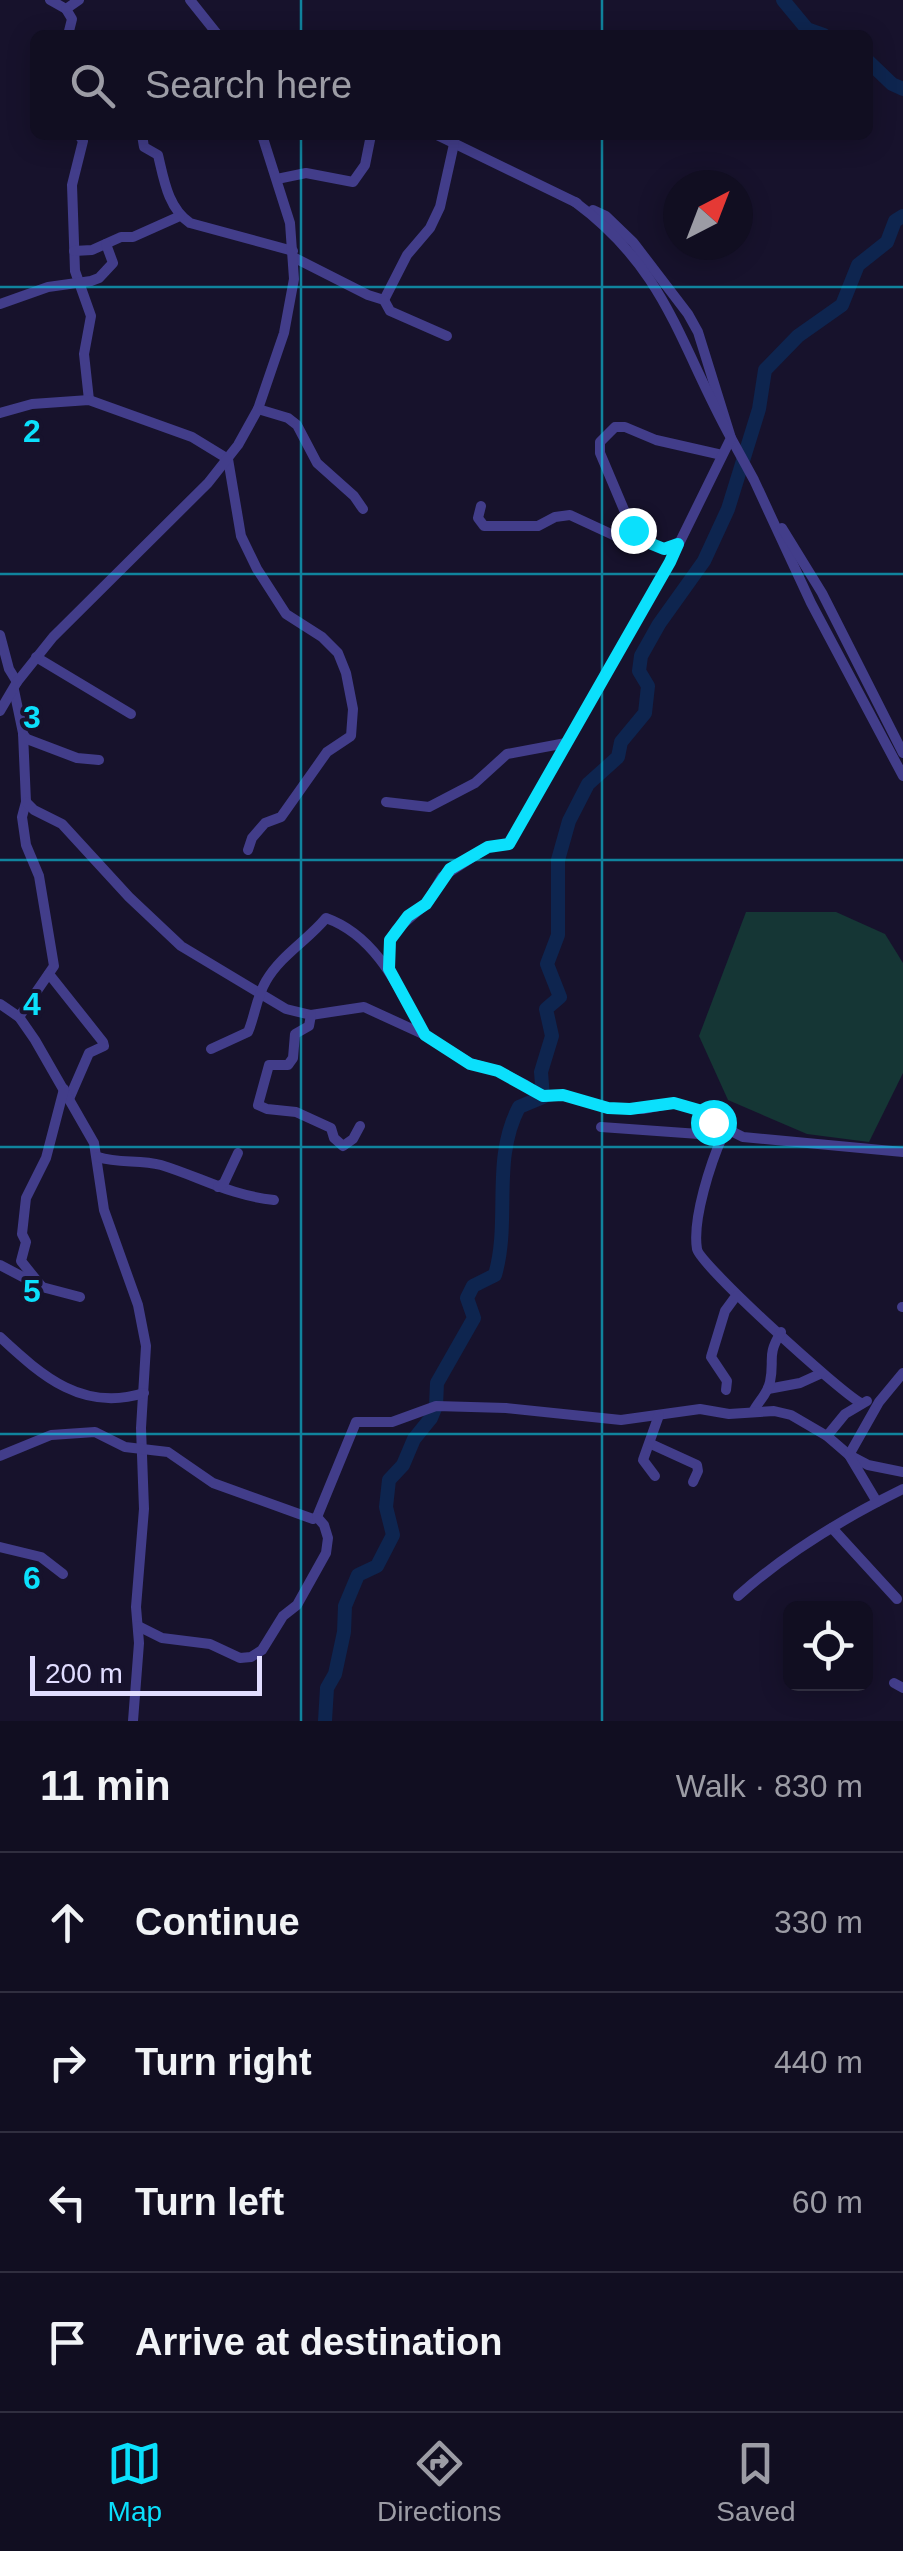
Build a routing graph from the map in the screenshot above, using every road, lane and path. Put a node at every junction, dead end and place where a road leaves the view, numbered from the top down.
1 (50, 0) edge
2 (79, 0) edge
3 (190, 0) edge
4 (66, 9) junction
5 (69, 30) edge
6 (214, 30) edge
7 (82, 140) edge
8 (143, 140) edge
9 (264, 140) edge
10 (370, 140) edge
11 (446, 140) edge
12 (454, 144) junction
13 (277, 179) junction
14 (180, 216) junction
15 (106, 244) junction
16 (74, 252) junction
17 (293, 254) junction
18 (81, 283) junction
19 (384, 300) junction
20 (0, 304) edge
21 (447, 336) dead end
22 (89, 400) junction
23 (258, 409) junction
24 (0, 413) edge
25 (731, 438) junction
26 (722, 455) junction
27 (228, 460) junction
28 (754, 480) junction
29 (481, 506) dead end
30 (363, 509) dead end
31 (678, 544) junction
32 (651, 545) junction
33 (0, 635) edge
34 (36, 658) junction
35 (15, 685) junction
36 (0, 711) edge
37 (130, 714) dead end
38 (23, 733) junction
39 (566, 743) junction
40 (903, 754) edge
41 (99, 760) dead end
42 (903, 776) edge
43 (26, 802) junction
44 (386, 802) dead end
45 (248, 850) dead end
46 (389, 969) junction
47 (49, 974) junction
48 (259, 996) junction
49 (0, 1004) edge
50 (311, 1015) junction
51 (19, 1017) junction
52 (425, 1035) junction
53 (212, 1049) dead end
54 (67, 1094) junction
55 (360, 1126) dead end
56 (601, 1127) dead end
57 (723, 1135) junction
58 (743, 1137) junction
59 (238, 1152) dead end
60 (903, 1152) edge
61 (98, 1157) junction
62 (218, 1186) junction
63 (274, 1200) dead end
64 (0, 1265) edge
65 (42, 1287) junction
66 (80, 1296) dead end
67 (736, 1296) junction
68 (781, 1332) junction
69 (0, 1338) edge
70 (822, 1373) junction
71 (903, 1373) edge
72 (768, 1389) junction
73 (726, 1390) dead end
74 (144, 1393) junction
75 (880, 1402) junction
76 (861, 1403) junction
77 (753, 1412) junction
78 (660, 1414) junction
79 (827, 1436) junction
80 (651, 1444) junction
81 (142, 1451) junction
82 (0, 1456) edge
83 (848, 1456) junction
84 (903, 1472) edge
85 (655, 1476) dead end
86 (693, 1482) dead end
87 (903, 1489) edge
88 (877, 1502) junction
89 (317, 1517) junction
90 (832, 1528) junction
91 (0, 1546) edge
92 (63, 1574) dead end
93 (738, 1596) dead end
94 (897, 1599) dead end
95 (138, 1626) junction
96 (132, 1721) edge

1 - 4 street
2 - 4 street
3 - 6 street
4 - 5 street
7 - 16 street
8 - 14 street
9 - 13 street
10 - 13 street
11 - 12 street
12 - 19 street
12 - 25 street
13 - 17 street
14 - 15 street
14 - 17 street
15 - 16 street
15 - 18 street
16 - 18 street
17 - 19 street
17 - 23 street
18 - 20 street
18 - 22 street
19 - 21 street
22 - 24 street
22 - 27 street
23 - 27 street
23 - 30 street
25 - 26 street
25 - 28 street
26 - 31 street
26 - 32 street
27 - 34 street
27 - 45 street
28 - 40 street
28 - 42 street
29 - 32 street
31 - 32 street
31 - 39 street
33 - 35 street
34 - 35 street
34 - 37 street
35 - 36 street
35 - 38 street
38 - 41 street
38 - 43 street
39 - 44 street
39 - 46 street
43 - 47 street
43 - 48 street
46 - 48 street
46 - 52 street
47 - 51 street
47 - 54 street
48 - 50 street
48 - 53 street
49 - 51 street
50 - 52 street
50 - 55 street
51 - 54 street
52 - 58 street
54 - 61 street
54 - 65 street
56 - 57 street
57 - 58 street
57 - 67 street
58 - 60 street
59 - 62 street
61 - 62 street
61 - 74 street
62 - 63 street
64 - 65 street
65 - 66 street
67 - 68 street
67 - 73 street
68 - 70 street
68 - 72 street
69 - 74 street
70 - 72 street
70 - 76 street
71 - 75 street
72 - 77 street
74 - 81 street
75 - 76 street
75 - 83 street
76 - 79 street
77 - 78 street
77 - 79 street
78 - 80 street
78 - 89 street
79 - 83 street
80 - 85 street
80 - 86 street
81 - 82 street
81 - 89 street
81 - 95 street
83 - 84 street
83 - 88 street
87 - 88 street
88 - 90 street
89 - 95 street
90 - 93 street
90 - 94 street
91 - 92 street
95 - 96 street

